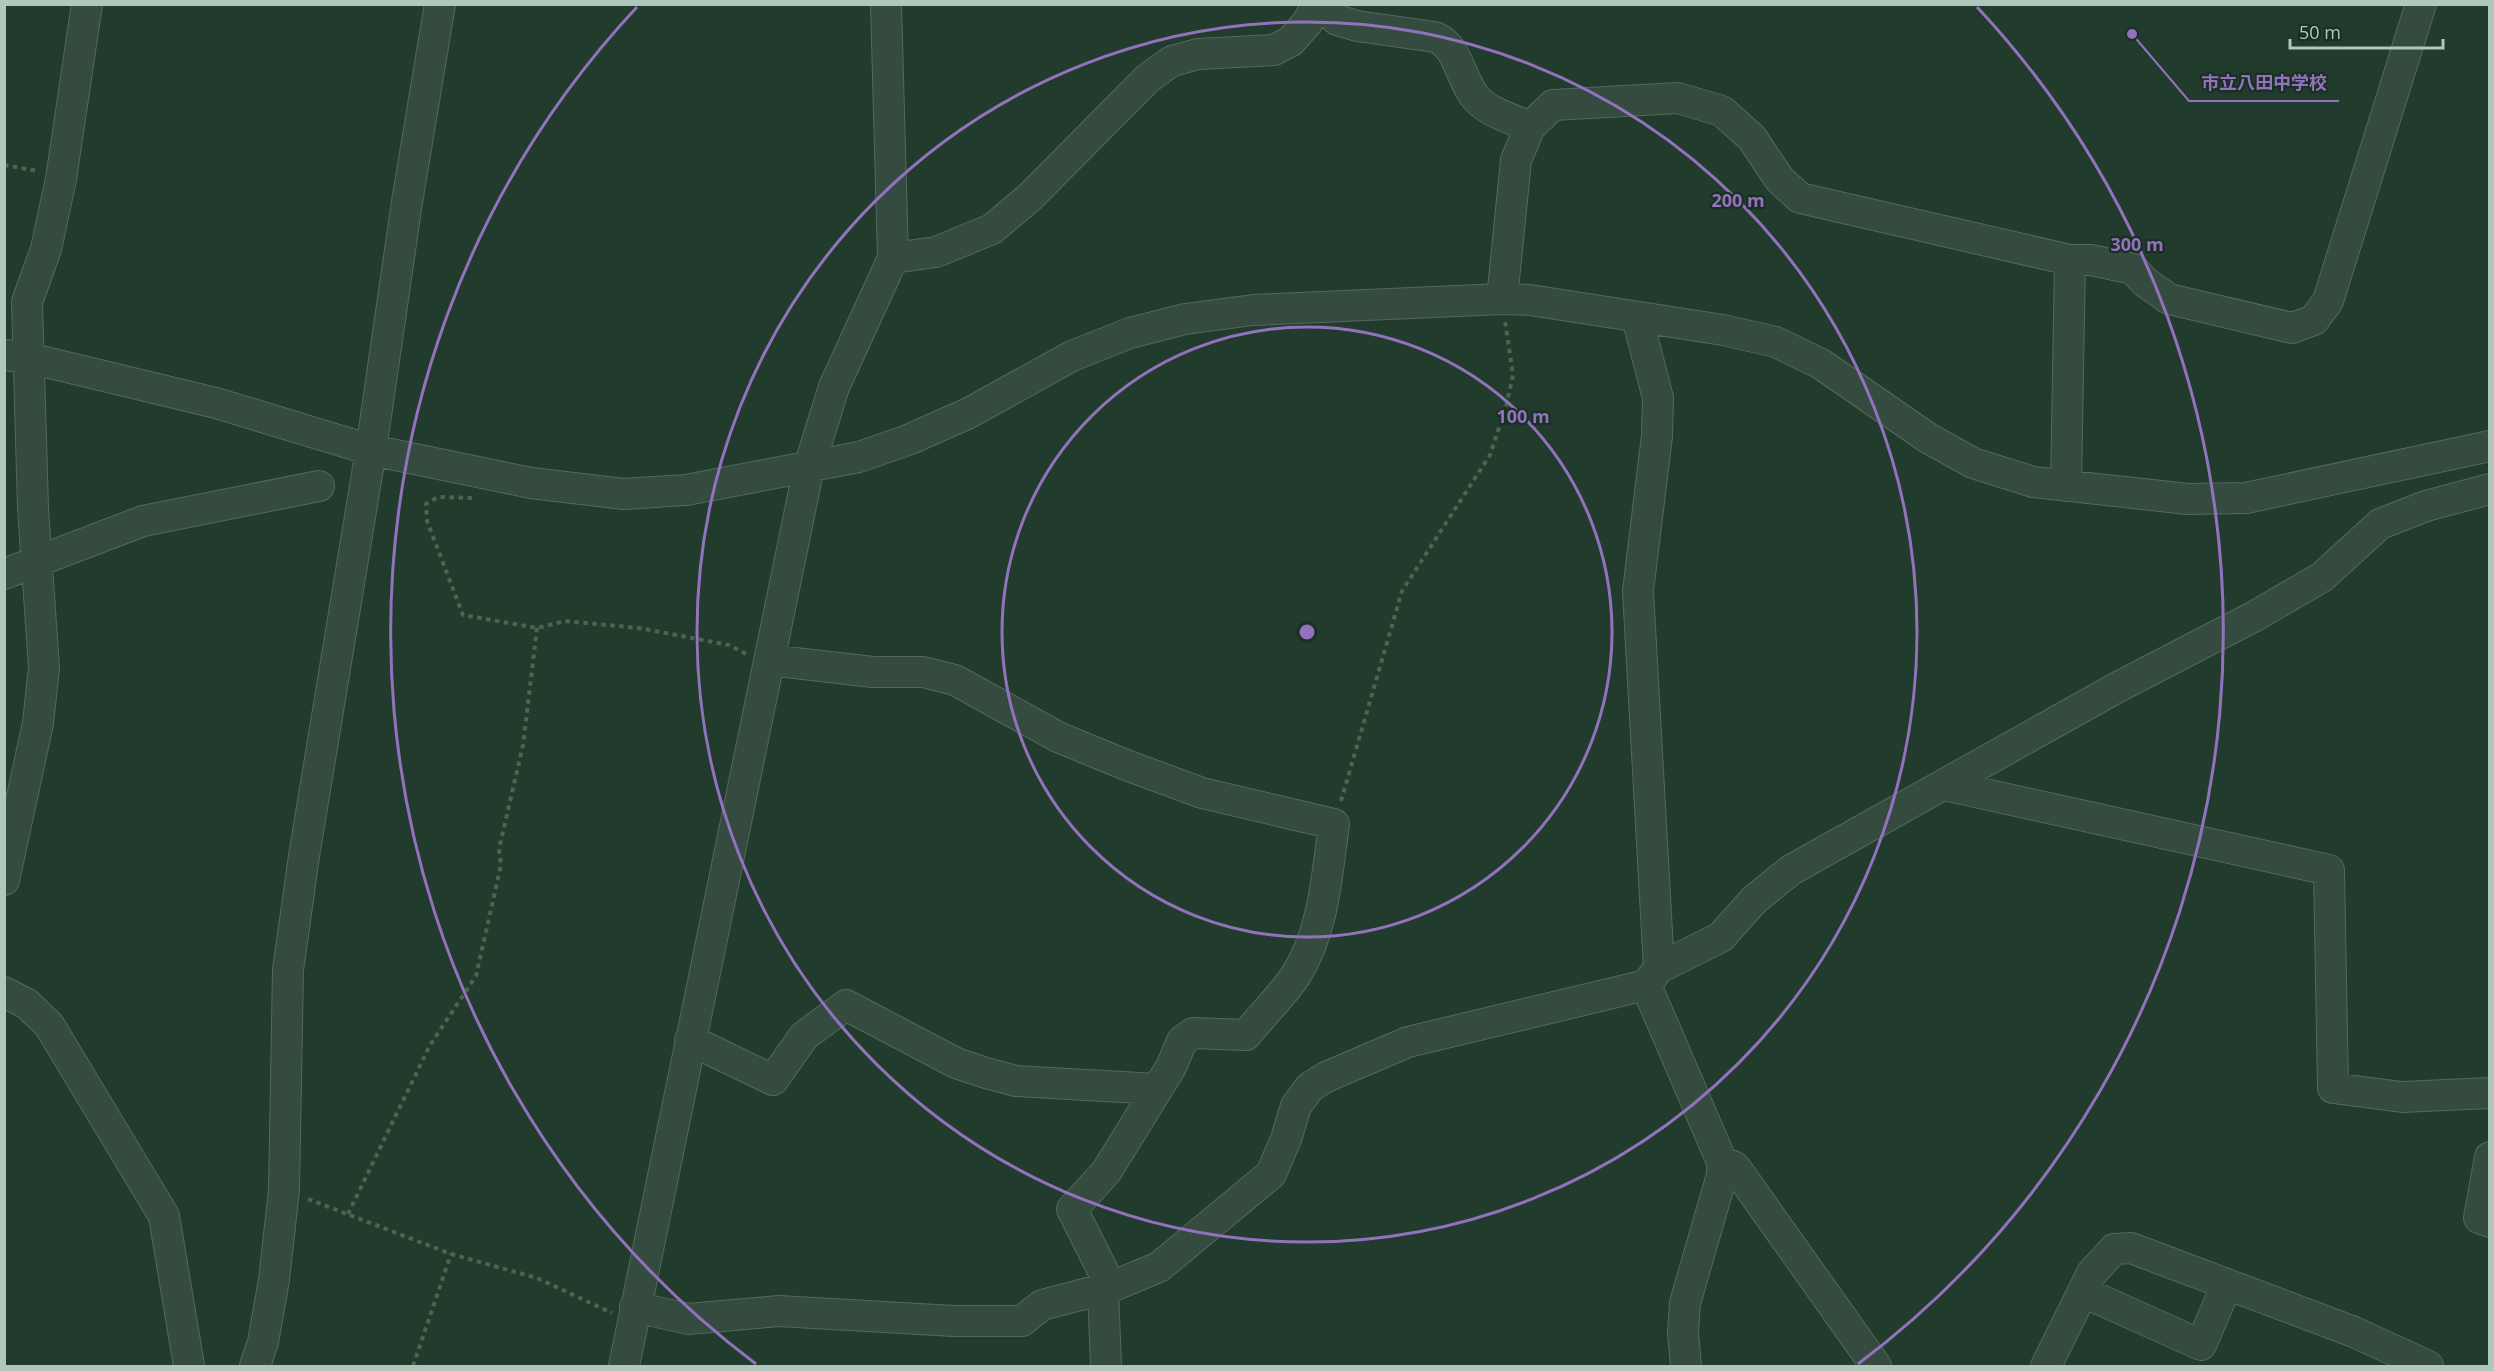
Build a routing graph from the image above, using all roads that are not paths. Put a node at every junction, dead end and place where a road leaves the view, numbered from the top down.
1 (87, 4) edge
2 (440, 4) edge
3 (886, 4) edge
4 (1319, 4) edge
5 (2421, 4) edge
6 (1530, 127) junction
7 (893, 258) junction
8 (2070, 260) junction
9 (1502, 299) junction
10 (1637, 317) junction
11 (17, 357) edge
12 (2490, 446) edge
13 (370, 450) junction
14 (809, 467) junction
15 (319, 486) dead end
16 (2066, 486) junction
17 (2490, 489) edge
18 (38, 561) junction
19 (4, 574) edge
20 (769, 660) junction
21 (1944, 785) junction
22 (4, 880) edge
23 (1653, 977) junction
24 (4, 992) edge
25 (690, 1040) junction
26 (1157, 1089) junction
27 (2490, 1093) edge
28 (2490, 1156) edge
29 (1722, 1162) junction
30 (2490, 1222) edge
31 (2227, 1284) junction
32 (1107, 1288) junction
33 (2083, 1292) junction
34 (633, 1315) junction
35 (189, 1366) edge
36 (255, 1366) edge
37 (624, 1366) edge
38 (1106, 1366) edge
39 (1686, 1366) edge
40 (1876, 1366) edge
41 (2046, 1366) edge
42 (2428, 1366) edge

1 - 11 street
2 - 13 street
3 - 7 street
4 - 6 street
4 - 7 street
5 - 8 street
6 - 8 street
6 - 9 street
7 - 14 street
8 - 16 street
9 - 10 street
9 - 14 street
10 - 16 street
10 - 23 street
11 - 13 street
11 - 18 street
12 - 16 street
13 - 14 street
13 - 36 street
14 - 20 street
15 - 18 street
17 - 21 street
18 - 19 street
18 - 22 street
20 - 25 street
20 - 26 street
21 - 23 street
21 - 27 street
23 - 29 street
23 - 32 street
24 - 35 street
25 - 26 street
25 - 34 street
26 - 32 street
28 - 30 street
29 - 39 street
29 - 40 street
31 - 33 street
31 - 33 street
31 - 42 street
32 - 34 street
32 - 38 street
33 - 41 street
34 - 37 street

